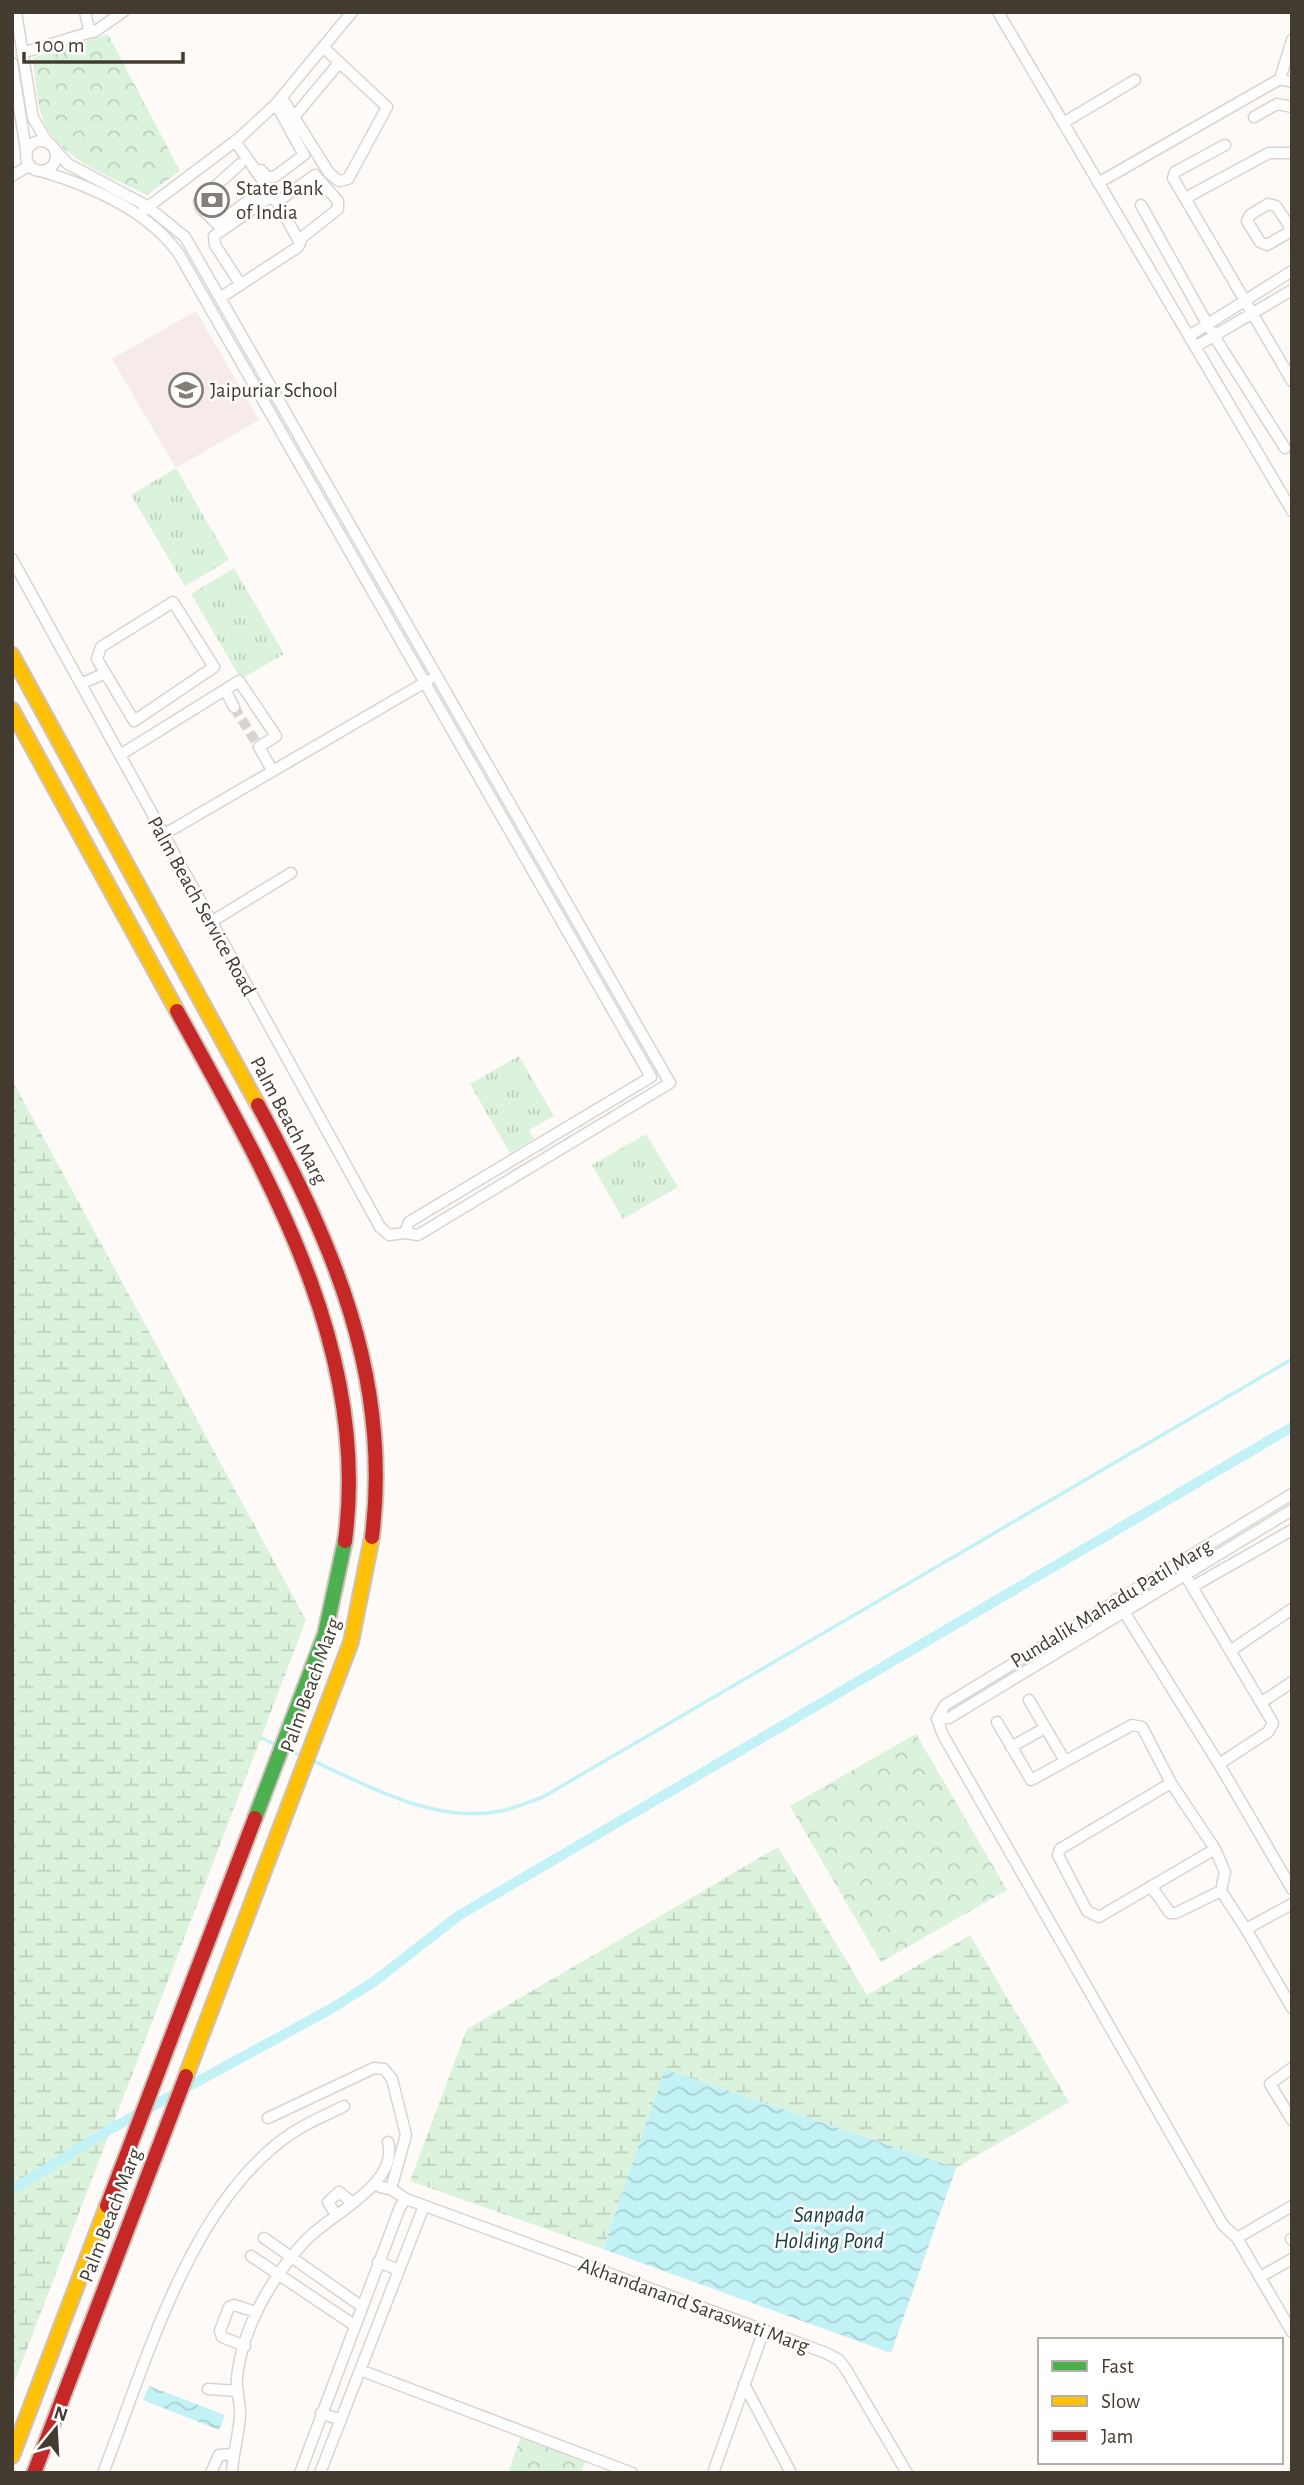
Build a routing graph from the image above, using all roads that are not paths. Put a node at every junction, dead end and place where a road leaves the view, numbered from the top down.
1 (16, 12) edge
2 (85, 12) edge
3 (123, 12) edge
4 (352, 12) edge
5 (998, 12) edge
6 (91, 32) junction
7 (1292, 40) edge
8 (324, 50) junction
9 (22, 53) junction
10 (339, 62) junction
11 (12, 63) edge
12 (1280, 79) junction
13 (1135, 80) dead end
14 (298, 82) junction
15 (1292, 82) edge
16 (313, 95) junction
17 (279, 101) junction
18 (1292, 107) edge
19 (294, 117) junction
20 (1254, 117) dead end
21 (1063, 123) junction
22 (237, 140) junction
23 (1225, 145) dead end
24 (51, 146) junction
25 (1292, 153) edge
26 (31, 164) junction
27 (240, 164) dead end
28 (12, 176) edge
29 (1098, 183) junction
30 (1186, 201) junction
31 (277, 202) junction
32 (1141, 205) dead end
33 (148, 206) junction
34 (139, 216) junction
35 (1290, 225) edge
36 (300, 239) junction
37 (1292, 271) edge
38 (240, 285) junction
39 (1292, 290) edge
40 (220, 298) junction
41 (1246, 301) junction
42 (1254, 313) junction
43 (1208, 325) junction
44 (1189, 336) junction
45 (1214, 336) junction
46 (1195, 347) junction
47 (1292, 381) edge
48 (1285, 448) dead end
49 (1292, 511) edge
50 (12, 559) edge
51 (12, 655) edge
52 (105, 673) junction
53 (435, 676) junction
54 (425, 682) junction
55 (81, 684) junction
56 (225, 690) junction
57 (234, 707) tunnel mouth
58 (12, 710) edge
59 (120, 755) junction
60 (272, 770) junction
61 (163, 835) junction
62 (291, 873) dead end
63 (211, 922) junction
64 (651, 1077) junction
65 (670, 1083) junction
66 (404, 1233) junction
67 (1292, 1494) edge
68 (1292, 1510) edge
69 (1292, 1530) edge
70 (1178, 1564) junction
71 (1184, 1575) junction
72 (1192, 1587) junction
73 (1115, 1600) junction
74 (1292, 1609) edge
75 (1125, 1614) junction
76 (1230, 1651) junction
77 (1292, 1682) edge
78 (1028, 1700) dead end
79 (1262, 1702) junction
80 (937, 1719) junction
81 (997, 1722) dead end
82 (1045, 1728) junction
83 (1011, 1747) junction
84 (1065, 1761) junction
85 (1219, 1763) junction
86 (1171, 1783) junction
87 (1215, 1849) junction
88 (1151, 1886) junction
89 (1292, 1889) edge
90 (1221, 1891) junction
91 (1292, 1904) edge
92 (1246, 1929) junction
93 (1292, 2008) edge
94 (1292, 2068) edge
95 (344, 2106) dead end
96 (268, 2118) dead end
97 (1292, 2120) edge
98 (388, 2142) dead end
99 (406, 2199) junction
100 (353, 2203) junction
101 (424, 2206) junction
102 (1292, 2206) edge
103 (336, 2215) junction
104 (264, 2238) dead end
105 (1237, 2238) junction
106 (251, 2256) dead end
107 (292, 2257) junction
108 (1292, 2259) edge
109 (378, 2262) junction
110 (399, 2270) junction
111 (279, 2273) junction
112 (1260, 2277) junction
113 (361, 2306) junction
114 (256, 2312) junction
115 (354, 2325) junction
116 (764, 2330) junction
117 (1292, 2332) edge
118 (245, 2346) junction
119 (360, 2370) junction
120 (744, 2384) junction
121 (208, 2389) dead end
122 (238, 2391) junction
123 (321, 2413) junction
124 (341, 2420) junction
125 (234, 2454) junction
126 (12, 2456) edge
127 (302, 2468) edge
128 (321, 2471) edge
129 (34, 2473) edge
130 (103, 2473) edge
131 (211, 2473) edge
132 (232, 2473) edge
133 (632, 2473) edge
134 (713, 2473) edge
135 (791, 2473) edge
136 (907, 2473) edge

1 - 9 street
2 - 6 street
3 - 6 street
4 - 8 street
5 - 21 street
6 - 9 street
7 - 12 street
8 - 10 street
8 - 14 street
9 - 24 street
10 - 16 street
10 - 19 street
11 - 26 street
12 - 15 street
12 - 29 street
13 - 21 street
14 - 16 street
14 - 17 street
16 - 19 street
17 - 19 street
17 - 22 street
17 - 22 street
18 - 20 street
21 - 29 street
22 - 27 street
22 - 33 street
23 - 30 street
24 - 26 street
24 - 26 street
24 - 33 street
25 - 30 street
26 - 28 street
26 - 34 street
29 - 44 street
30 - 41 street
31 - 36 street
31 - 36 street
31 - 38 street
32 - 43 street
33 - 34 street
33 - 40 street
34 - 54 street
35 - 35 street
36 - 38 street
37 - 41 street
38 - 40 street
39 - 42 street
40 - 53 street
41 - 42 street
41 - 43 street
42 - 45 street
42 - 47 street
43 - 44 street
43 - 45 street
44 - 46 street
45 - 46 street
45 - 48 street
46 - 49 street
50 - 55 street, Palm Beach Service Road
51 - 129 main road, Palm Beach Marg
52 - 52 street
52 - 55 street
53 - 54 street
53 - 65 street
54 - 60 street
54 - 64 street
55 - 59 street, Palm Beach Service Road
56 - 57 street
56 - 59 street
56 - 60 street
58 - 126 main road, Palm Beach Marg
59 - 61 street, Palm Beach Service Road
60 - 61 street
61 - 63 street, Palm Beach Service Road
62 - 63 street
63 - 66 street, Palm Beach Service Road
64 - 65 street
64 - 66 street
65 - 66 street
67 - 70 street, Pundalik Mahadu Patil Marg
68 - 71 street, Pundalik Mahadu Patil Marg
69 - 72 street
70 - 71 street
70 - 73 street, Pundalik Mahadu Patil Marg
71 - 72 street
71 - 75 street, Pundalik Mahadu Patil Marg
72 - 76 street
73 - 75 street
73 - 80 street, Pundalik Mahadu Patil Marg
74 - 76 street
75 - 80 street, Pundalik Mahadu Patil Marg
75 - 85 street
76 - 79 street
77 - 79 street
78 - 82 street
79 - 85 street
80 - 105 street
81 - 83 street
82 - 83 street
82 - 84 street
83 - 84 street
84 - 86 street
85 - 89 street
86 - 87 street
86 - 88 street
87 - 88 street
87 - 90 street
88 - 90 street
90 - 92 street
91 - 92 street
92 - 93 street
94 - 97 street
95 - 130 street
96 - 99 street, Akhandanand Saraswati Marg
98 - 100 street
99 - 101 street, Akhandanand Saraswati Marg
99 - 109 street
100 - 103 street
100 - 103 street
101 - 110 street
101 - 116 street, Akhandanand Saraswati Marg
102 - 105 street
103 - 107 street
104 - 107 street
105 - 112 street
106 - 111 street
107 - 111 street
107 - 113 street
108 - 112 street
109 - 110 street
109 - 113 street
110 - 119 street
111 - 114 street
111 - 115 street
112 - 117 street
113 - 115 street
114 - 118 street
114 - 118 street
115 - 123 street
116 - 120 street
116 - 136 street, Akhandanand Saraswati Marg
118 - 122 street
119 - 124 street
119 - 133 street
120 - 134 street
120 - 135 street
121 - 122 street
122 - 125 street
123 - 124 street
123 - 127 street
124 - 128 street
125 - 131 street
125 - 132 street
127 - 128 street

